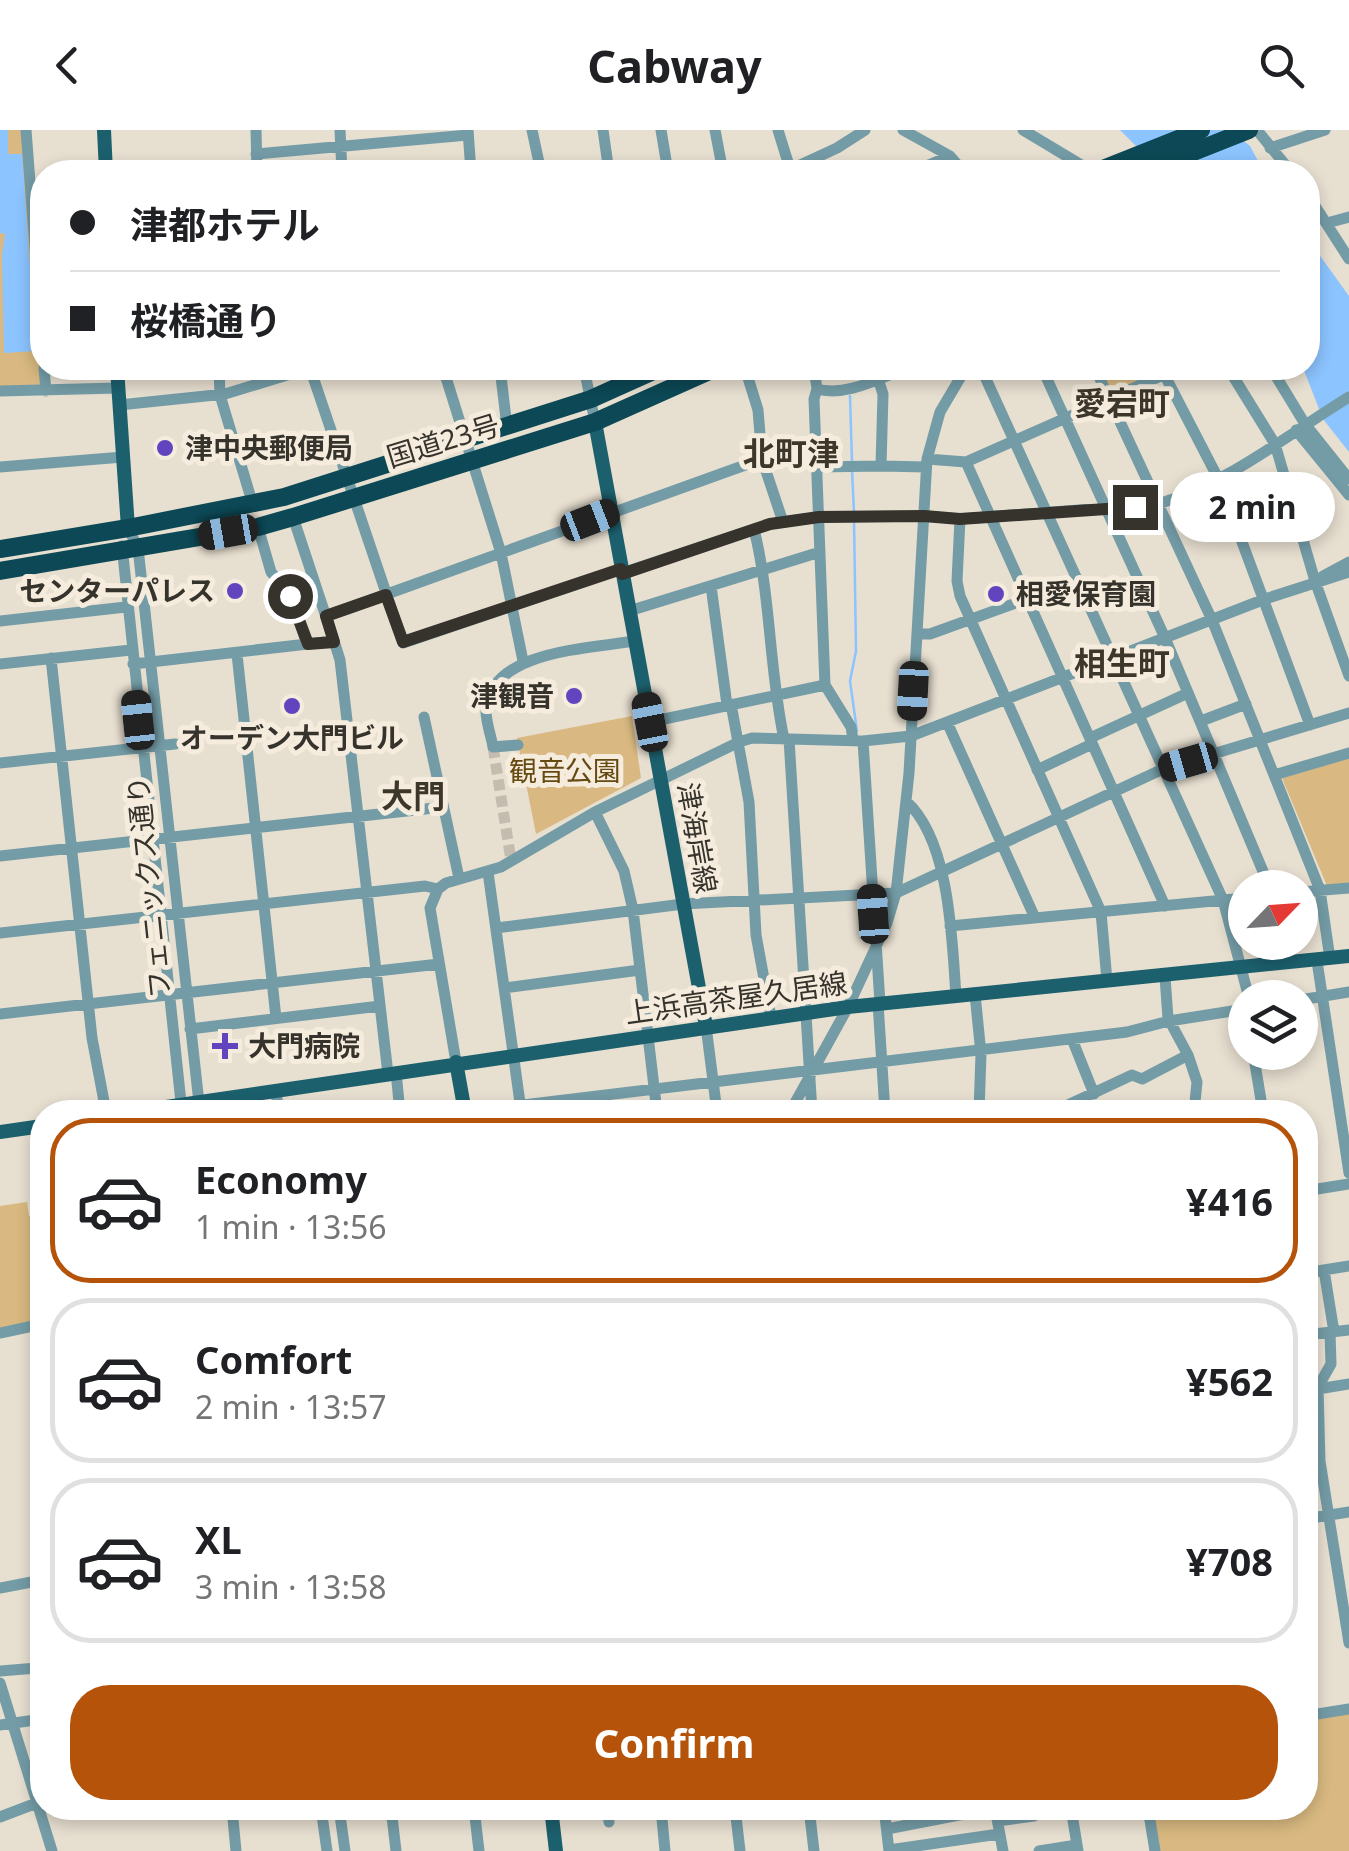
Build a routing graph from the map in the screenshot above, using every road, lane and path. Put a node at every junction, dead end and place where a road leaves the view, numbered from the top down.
1 (26, 130) edge
2 (104, 130) edge
3 (256, 130) edge
4 (340, 130) edge
5 (532, 130) edge
6 (603, 130) edge
7 (660, 130) edge
8 (715, 130) edge
9 (778, 130) edge
10 (865, 130) edge
11 (903, 130) edge
12 (1023, 130) edge
13 (1201, 130) edge
14 (1249, 130) edge
15 (1256, 130) edge
16 (1326, 130) edge
17 (468, 132) edge
18 (339, 147) junction
19 (1270, 148) junction
20 (256, 154) junction
21 (950, 156) junction
22 (105, 160) edge
23 (257, 160) edge
24 (341, 160) edge
25 (470, 160) edge
26 (538, 160) edge
27 (608, 160) edge
28 (666, 160) edge
29 (721, 160) edge
30 (786, 160) edge
31 (813, 160) edge
32 (940, 160) edge
33 (954, 160) edge
34 (1077, 160) edge
35 (1125, 160) edge
36 (1173, 160) edge
37 (1280, 160) edge
38 (30, 161) edge
39 (1320, 213) edge
40 (1349, 217) edge
41 (1327, 223) junction
42 (1349, 259) edge
43 (45, 380) edge
44 (118, 380) edge
45 (219, 380) edge
46 (270, 380) edge
47 (314, 380) edge
48 (447, 380) edge
49 (501, 380) edge
50 (587, 380) edge
51 (633, 380) edge
52 (689, 380) edge
53 (749, 380) edge
54 (816, 380) edge
55 (874, 380) edge
56 (878, 380) edge
57 (959, 380) edge
58 (986, 380) edge
59 (1047, 380) edge
60 (1101, 380) edge
61 (1145, 380) edge
62 (1168, 380) edge
63 (1235, 380) edge
64 (1277, 380) edge
65 (118, 388) junction
66 (817, 388) junction
67 (0, 391) edge
68 (46, 391) junction
69 (220, 395) junction
70 (1349, 397) edge
71 (1109, 398) junction
72 (591, 399) junction
73 (119, 405) junction
74 (1064, 418) junction
75 (596, 422) junction
76 (507, 426) junction
77 (1300, 427) junction
78 (466, 440) junction
79 (1014, 441) junction
80 (1274, 444) junction
81 (123, 457) junction
82 (762, 459) junction
83 (472, 461) junction
84 (966, 462) junction
85 (926, 463) junction
86 (881, 466) junction
87 (817, 467) junction
88 (0, 468) edge
89 (346, 477) junction
90 (1349, 478) edge
91 (1218, 480) junction
92 (1349, 494) edge
93 (352, 497) junction
94 (1158, 504) junction
95 (253, 505) junction
96 (1106, 509) junction
97 (611, 512) junction
98 (1046, 513) junction
99 (924, 516) junction
100 (292, 517) junction
101 (819, 517) junction
102 (991, 517) junction
103 (960, 519) junction
104 (783, 522) junction
105 (258, 527) junction
106 (128, 528) junction
107 (754, 529) junction
108 (0, 549) edge
109 (129, 550) junction
110 (820, 552) junction
111 (501, 554) junction
112 (1349, 562) edge
113 (764, 570) junction
114 (621, 571) junction
115 (0, 572) edge
116 (1349, 572) edge
117 (1315, 581) junction
118 (711, 586) junction
119 (386, 595) junction
120 (1027, 599) junction
121 (1265, 599) junction
122 (512, 606) junction
123 (126, 607) junction
124 (629, 611) junction
125 (326, 616) junction
126 (970, 620) junction
127 (1212, 620) junction
128 (0, 621) edge
129 (917, 634) junction
130 (1165, 638) junction
131 (634, 641) junction
132 (334, 642) junction
133 (308, 644) junction
134 (131, 650) junction
135 (237, 654) junction
136 (51, 658) junction
137 (1113, 659) junction
138 (523, 661) junction
139 (150, 662) junction
140 (0, 664) edge
141 (132, 664) junction
142 (1349, 676) edge
143 (1062, 678) junction
144 (825, 685) junction
145 (1188, 693) junction
146 (775, 696) junction
147 (1005, 699) junction
148 (1246, 704) junction
149 (729, 705) junction
150 (1349, 713) edge
151 (1139, 716) junction
152 (424, 718) dead end
153 (650, 722) junction
154 (947, 722) junction
155 (1201, 722) junction
156 (1310, 725) junction
157 (910, 736) junction
158 (786, 739) junction
159 (858, 740) junction
160 (1260, 740) junction
161 (1091, 741) junction
162 (739, 742) junction
163 (175, 744) dead end
164 (518, 745) dead end
165 (160, 746) junction
166 (142, 748) junction
167 (1349, 753) edge
168 (1214, 754) junction
169 (62, 757) junction
170 (0, 763) edge
171 (1163, 769) junction
172 (1037, 770) junction
173 (1274, 775) junction
174 (660, 779) junction
175 (1114, 791) junction
176 (906, 801) junction
177 (443, 807) junction
178 (595, 812) junction
179 (359, 816) junction
180 (1058, 818) junction
181 (256, 828) junction
182 (169, 837) junction
183 (152, 839) junction
184 (1002, 844) junction
185 (72, 848) junction
186 (0, 856) edge
187 (1262, 870) edge
188 (944, 871) junction
189 (488, 872) junction
190 (459, 878) junction
191 (1349, 888) edge
192 (438, 889) junction
193 (1320, 890) junction
194 (368, 892) junction
195 (896, 893) junction
196 (869, 894) junction
197 (798, 898) junction
198 (756, 900) junction
199 (1223, 900) junction
200 (1228, 900) edge
201 (264, 904) junction
202 (683, 904) junction
203 (1165, 906) junction
204 (634, 910) junction
205 (1101, 912) junction
206 (177, 914) junction
207 (160, 916) junction
208 (1035, 918) junction
209 (80, 924) junction
210 (950, 926) junction
211 (496, 928) junction
212 (0, 932) edge
213 (874, 952) junction
214 (1349, 956) edge
215 (1324, 960) junction
216 (439, 964) junction
217 (1241, 969) junction
218 (640, 970) junction
219 (376, 971) junction
220 (1164, 977) junction
221 (1244, 980) edge
222 (1107, 982) junction
223 (272, 983) junction
224 (504, 988) junction
225 (1349, 992) edge
226 (186, 993) junction
227 (976, 994) junction
228 (168, 995) junction
229 (956, 996) junction
230 (1318, 997) edge
231 (1321, 997) junction
232 (89, 1003) junction
233 (879, 1003) junction
234 (380, 1006) junction
235 (848, 1007) junction
236 (804, 1012) junction
237 (1228, 1012) edge
238 (0, 1014) edge
239 (772, 1017) junction
240 (276, 1018) junction
241 (1169, 1021) junction
242 (706, 1026) junction
243 (190, 1029) junction
244 (648, 1036) junction
245 (1072, 1040) junction
246 (981, 1051) junction
247 (514, 1055) junction
248 (1188, 1055) junction
249 (456, 1062) junction
250 (882, 1064) junction
251 (1256, 1070) edge
252 (811, 1072) junction
253 (392, 1073) junction
254 (714, 1083) junction
255 (276, 1090) junction
256 (654, 1090) junction
257 (1094, 1094) junction
258 (598, 1097) junction
259 (104, 1100) edge
260 (180, 1100) edge
261 (198, 1100) edge
262 (233, 1100) edge
263 (278, 1100) edge
264 (398, 1100) edge
265 (463, 1100) edge
266 (520, 1100) edge
267 (579, 1100) edge
268 (598, 1100) edge
269 (655, 1100) edge
270 (716, 1100) edge
271 (796, 1100) edge
272 (812, 1100) edge
273 (884, 1100) edge
274 (979, 1100) edge
275 (1080, 1100) edge
276 (1196, 1100) edge
277 (1261, 1100) edge
278 (30, 1128) edge
279 (0, 1132) edge
280 (1349, 1174) edge
281 (1349, 1184) edge
282 (1318, 1188) edge
283 (1349, 1266) edge
284 (1324, 1270) junction
285 (1318, 1271) edge
286 (30, 1327) edge
287 (1349, 1330) edge
288 (1332, 1332) junction
289 (0, 1333) edge
290 (1318, 1334) edge
291 (1349, 1384) edge
292 (1318, 1389) junction
293 (1320, 1462) joint
294 (1349, 1512) edge
295 (1328, 1515) junction
296 (1318, 1517) edge
297 (30, 1582) edge
298 (0, 1588) edge
299 (1349, 1642) edge
300 (30, 1669) edge
301 (0, 1672) edge
302 (0, 1683) edge
303 (1349, 1709) edge
304 (1318, 1714) edge
305 (6, 1724) edge
306 (30, 1779) edge
307 (30, 1806) edge
308 (0, 1816) edge
309 (44, 1820) edge
310 (233, 1820) edge
311 (323, 1820) edge
312 (340, 1820) edge
313 (392, 1820) edge
314 (475, 1820) edge
315 (552, 1820) edge
316 (662, 1820) edge
317 (736, 1820) edge
318 (810, 1820) edge
319 (885, 1820) edge
320 (930, 1820) edge
321 (997, 1820) edge
322 (1022, 1820) edge
323 (1073, 1820) edge
324 (1150, 1820) edge
325 (886, 1828) junction
326 (998, 1828) junction
327 (1078, 1848) edge
328 (52, 1851) edge
329 (236, 1851) edge
330 (327, 1851) edge
331 (344, 1851) edge
332 (396, 1851) edge
333 (479, 1851) edge
334 (556, 1851) edge
335 (666, 1851) edge
336 (740, 1851) edge
337 (814, 1851) edge
338 (889, 1851) edge
339 (1003, 1851) edge
340 (1039, 1851) edge
341 (1155, 1851) edge

1 - 38 street
2 - 22 main road
3 - 20 street
4 - 18 street
5 - 26 street
6 - 27 street
7 - 28 street
8 - 29 street
9 - 30 street
10 - 31 street
11 - 21 street
12 - 34 street
13 - 35 highway
14 - 36 highway
15 - 19 street
16 - 19 street
17 - 18 street
17 - 25 street
18 - 20 street
18 - 24 street
19 - 37 street
20 - 23 street
21 - 32 street
21 - 33 street
39 - 41 street
40 - 41 street
41 - 42 street
43 - 68 street
44 - 65 main road
45 - 69 street
46 - 69 street
47 - 89 street
48 - 78 street
49 - 76 street
50 - 72 street
51 - 72 highway, 国道23号
52 - 75 highway, 国道23号
53 - 82 street
54 - 66 street
55 - 66 street
56 - 86 street
57 - 85 street
58 - 79 street
59 - 74 street
60 - 71 street
61 - 71 street
62 - 91 street
63 - 80 street
64 - 77 street
65 - 68 street
65 - 73 main road
66 - 87 street
67 - 68 street
69 - 73 street
69 - 95 street
70 - 77 street
71 - 74 street
71 - 94 street
72 - 75 street
72 - 76 highway, 国道23号
73 - 81 main road
74 - 79 street
74 - 96 street
75 - 83 highway, 国道23号
75 - 97 main road, 津海岸線
76 - 78 highway, 国道23号
77 - 80 street
77 - 90 street
77 - 92 street
78 - 83 street
78 - 89 highway, 国道23号
79 - 84 street
79 - 98 street
80 - 91 street
80 - 117 street
81 - 88 street
81 - 106 main road
82 - 97 street
82 - 104 street
83 - 93 highway, 国道23号
83 - 111 street
84 - 85 street
84 - 102 street
85 - 86 street
85 - 99 street
86 - 87 street
87 - 101 street
89 - 93 street
89 - 95 highway, 国道23号
91 - 94 street
91 - 121 street
93 - 100 highway, 国道23号
93 - 119 street
94 - 96 street
94 - 127 street
95 - 106 highway, 国道23号
96 - 98 street
96 - 130 street
97 - 111 street
97 - 114 main road, 津海岸線
98 - 102 street
98 - 137 street
99 - 101 street
99 - 103 street
99 - 129 street
100 - 105 highway, 国道23号
100 - 125 street
101 - 104 street
101 - 110 street
102 - 103 street
102 - 120 street
103 - 126 street
104 - 107 street
105 - 109 highway, 国道23号
105 - 133 street
106 - 108 highway, 国道23号
106 - 109 street, フェニックス通り
107 - 113 street
107 - 114 street
109 - 115 highway, 国道23号
109 - 123 street, フェニックス通り
109 - 139 street, フェニックス通り
110 - 113 street
110 - 144 street
111 - 119 street
111 - 122 street
112 - 117 street
113 - 118 street
113 - 146 street
114 - 122 street
114 - 124 main road, 津海岸線
116 - 117 street
117 - 121 street
117 - 142 street
118 - 124 street
118 - 149 street
119 - 122 street
119 - 125 street
120 - 126 street
120 - 143 street
121 - 127 street
121 - 156 street
122 - 138 street
123 - 128 street
123 - 134 street, フェニックス通り
124 - 131 main road, 津海岸線
125 - 132 street
126 - 129 street
126 - 147 street
127 - 130 street
127 - 148 street
129 - 157 street
130 - 137 street
130 - 145 street
131 - 138 street
131 - 153 main road, 津海岸線
132 - 133 street
132 - 179 street
133 - 135 street
134 - 136 street
134 - 141 street, フェニックス通り
135 - 139 street
135 - 181 street
136 - 140 street
136 - 169 street
137 - 143 street
137 - 151 street
138 - 164 street
139 - 141 street
139 - 165 street, フェニックス通り
141 - 166 street, フェニックス通り
143 - 147 street
143 - 161 street
144 - 146 street
144 - 159 street
145 - 151 street
145 - 155 street
146 - 149 street
146 - 158 street
147 - 154 street
147 - 172 street
148 - 155 street
148 - 160 street
149 - 153 street
149 - 162 street
150 - 156 street
151 - 161 street
151 - 171 street
152 - 177 street
153 - 174 main road, 津海岸線
154 - 157 street
154 - 184 street
155 - 168 street
156 - 160 street
157 - 159 street
157 - 176 street
158 - 159 street
158 - 162 street
158 - 197 street
159 - 196 street
160 - 168 street
160 - 173 street
161 - 172 street
161 - 175 street
162 - 174 street
162 - 198 street
163 - 165 street
165 - 166 street
165 - 182 street, フェニックス通り
166 - 169 street
166 - 183 street, フェニックス通り
167 - 173 street
168 - 171 street
168 - 187 street
169 - 170 street
169 - 185 street
171 - 175 street
171 - 199 street
172 - 180 street
173 - 193 street
174 - 178 street
174 - 202 main road, 津海岸線
175 - 180 street
175 - 203 street
176 - 188 street
176 - 195 street
177 - 179 street
177 - 190 street
178 - 189 street
178 - 204 street
179 - 181 street
179 - 194 street
180 - 184 street
180 - 205 street
181 - 182 street
181 - 201 street
182 - 183 street
182 - 206 street, フェニックス通り
183 - 185 street
183 - 207 street, フェニックス通り
184 - 188 street
184 - 208 street
185 - 186 street
185 - 209 street
188 - 195 street
188 - 210 street
189 - 190 street
189 - 211 street
190 - 192 street
191 - 193 street
192 - 194 street
192 - 216 street
193 - 215 street
194 - 201 street
194 - 219 street
195 - 196 street
195 - 213 street
196 - 197 street
196 - 213 street
197 - 198 street
197 - 236 street
198 - 202 street
198 - 239 street
199 - 200 street
199 - 203 street
199 - 217 street
201 - 206 street
201 - 223 street
202 - 204 street
202 - 242 main road, 津海岸線
203 - 205 street
204 - 211 street
204 - 218 street
205 - 208 street
205 - 222 street
206 - 207 street
206 - 226 street, フェニックス通り
207 - 209 street
207 - 228 street, フェニックス通り
208 - 210 street
209 - 212 street
209 - 232 street
210 - 229 street
211 - 224 street
213 - 233 street
213 - 235 street
214 - 215 main road, 上浜高茶屋久居線
215 - 217 main road, 上浜高茶屋久居線
215 - 231 street
216 - 219 street
216 - 249 street
217 - 220 main road, 上浜高茶屋久居線
217 - 221 street
218 - 224 street
218 - 244 street
219 - 223 street
219 - 234 street
220 - 222 main road, 上浜高茶屋久居線
220 - 241 street
222 - 227 main road, 上浜高茶屋久居線
223 - 226 street
223 - 240 street
224 - 247 street
225 - 231 street
226 - 228 street
226 - 243 street, フェニックス通り
227 - 229 main road, 上浜高茶屋久居線
227 - 246 street
228 - 232 street
228 - 260 street, フェニックス通り
229 - 233 main road, 上浜高茶屋久居線
230 - 231 street
231 - 280 street
232 - 238 street
232 - 259 street
233 - 235 main road, 上浜高茶屋久居線
233 - 250 street
234 - 240 street
234 - 253 street
235 - 236 main road, 上浜高茶屋久居線
235 - 252 street
236 - 239 main road, 上浜高茶屋久居線
236 - 252 street
237 - 241 street
239 - 242 main road, 上浜高茶屋久居線
240 - 243 street
241 - 245 street
241 - 248 street
242 - 244 main road, 上浜高茶屋久居線
242 - 254 street
243 - 261 street, フェニックス通り
244 - 247 main road, 上浜高茶屋久居線
244 - 256 street
245 - 246 street
245 - 257 street
246 - 250 street
246 - 274 street
247 - 249 main road, 上浜高茶屋久居線
247 - 266 street
248 - 257 street
248 - 276 street
249 - 253 main road, 上浜高茶屋久居線
249 - 265 main road
250 - 252 street
250 - 273 street
251 - 277 street
252 - 254 street
252 - 271 street
252 - 272 street
253 - 255 main road, 上浜高茶屋久居線
253 - 264 street
254 - 256 street
254 - 270 street
255 - 262 main road, 上浜高茶屋久居線
255 - 263 street
256 - 258 street
256 - 269 street
257 - 275 street
258 - 267 street
258 - 268 street
278 - 279 main road
281 - 282 street
283 - 284 street
284 - 285 street
284 - 288 street
286 - 289 street
287 - 288 street
288 - 290 street
288 - 292 street
291 - 292 street
292 - 293 street
293 - 295 street
294 - 295 street
295 - 296 street
295 - 299 street
297 - 298 street
300 - 301 street
302 - 305 street
303 - 304 street
305 - 306 street
307 - 308 street
309 - 328 street
310 - 329 street
311 - 330 street
312 - 331 street
313 - 332 street
314 - 333 street
315 - 334 main road
316 - 335 street
317 - 336 street
318 - 337 street
319 - 325 street
320 - 325 street
321 - 326 street
322 - 326 street
323 - 327 street
324 - 341 street
325 - 338 street
326 - 338 street
326 - 339 street
327 - 340 street

